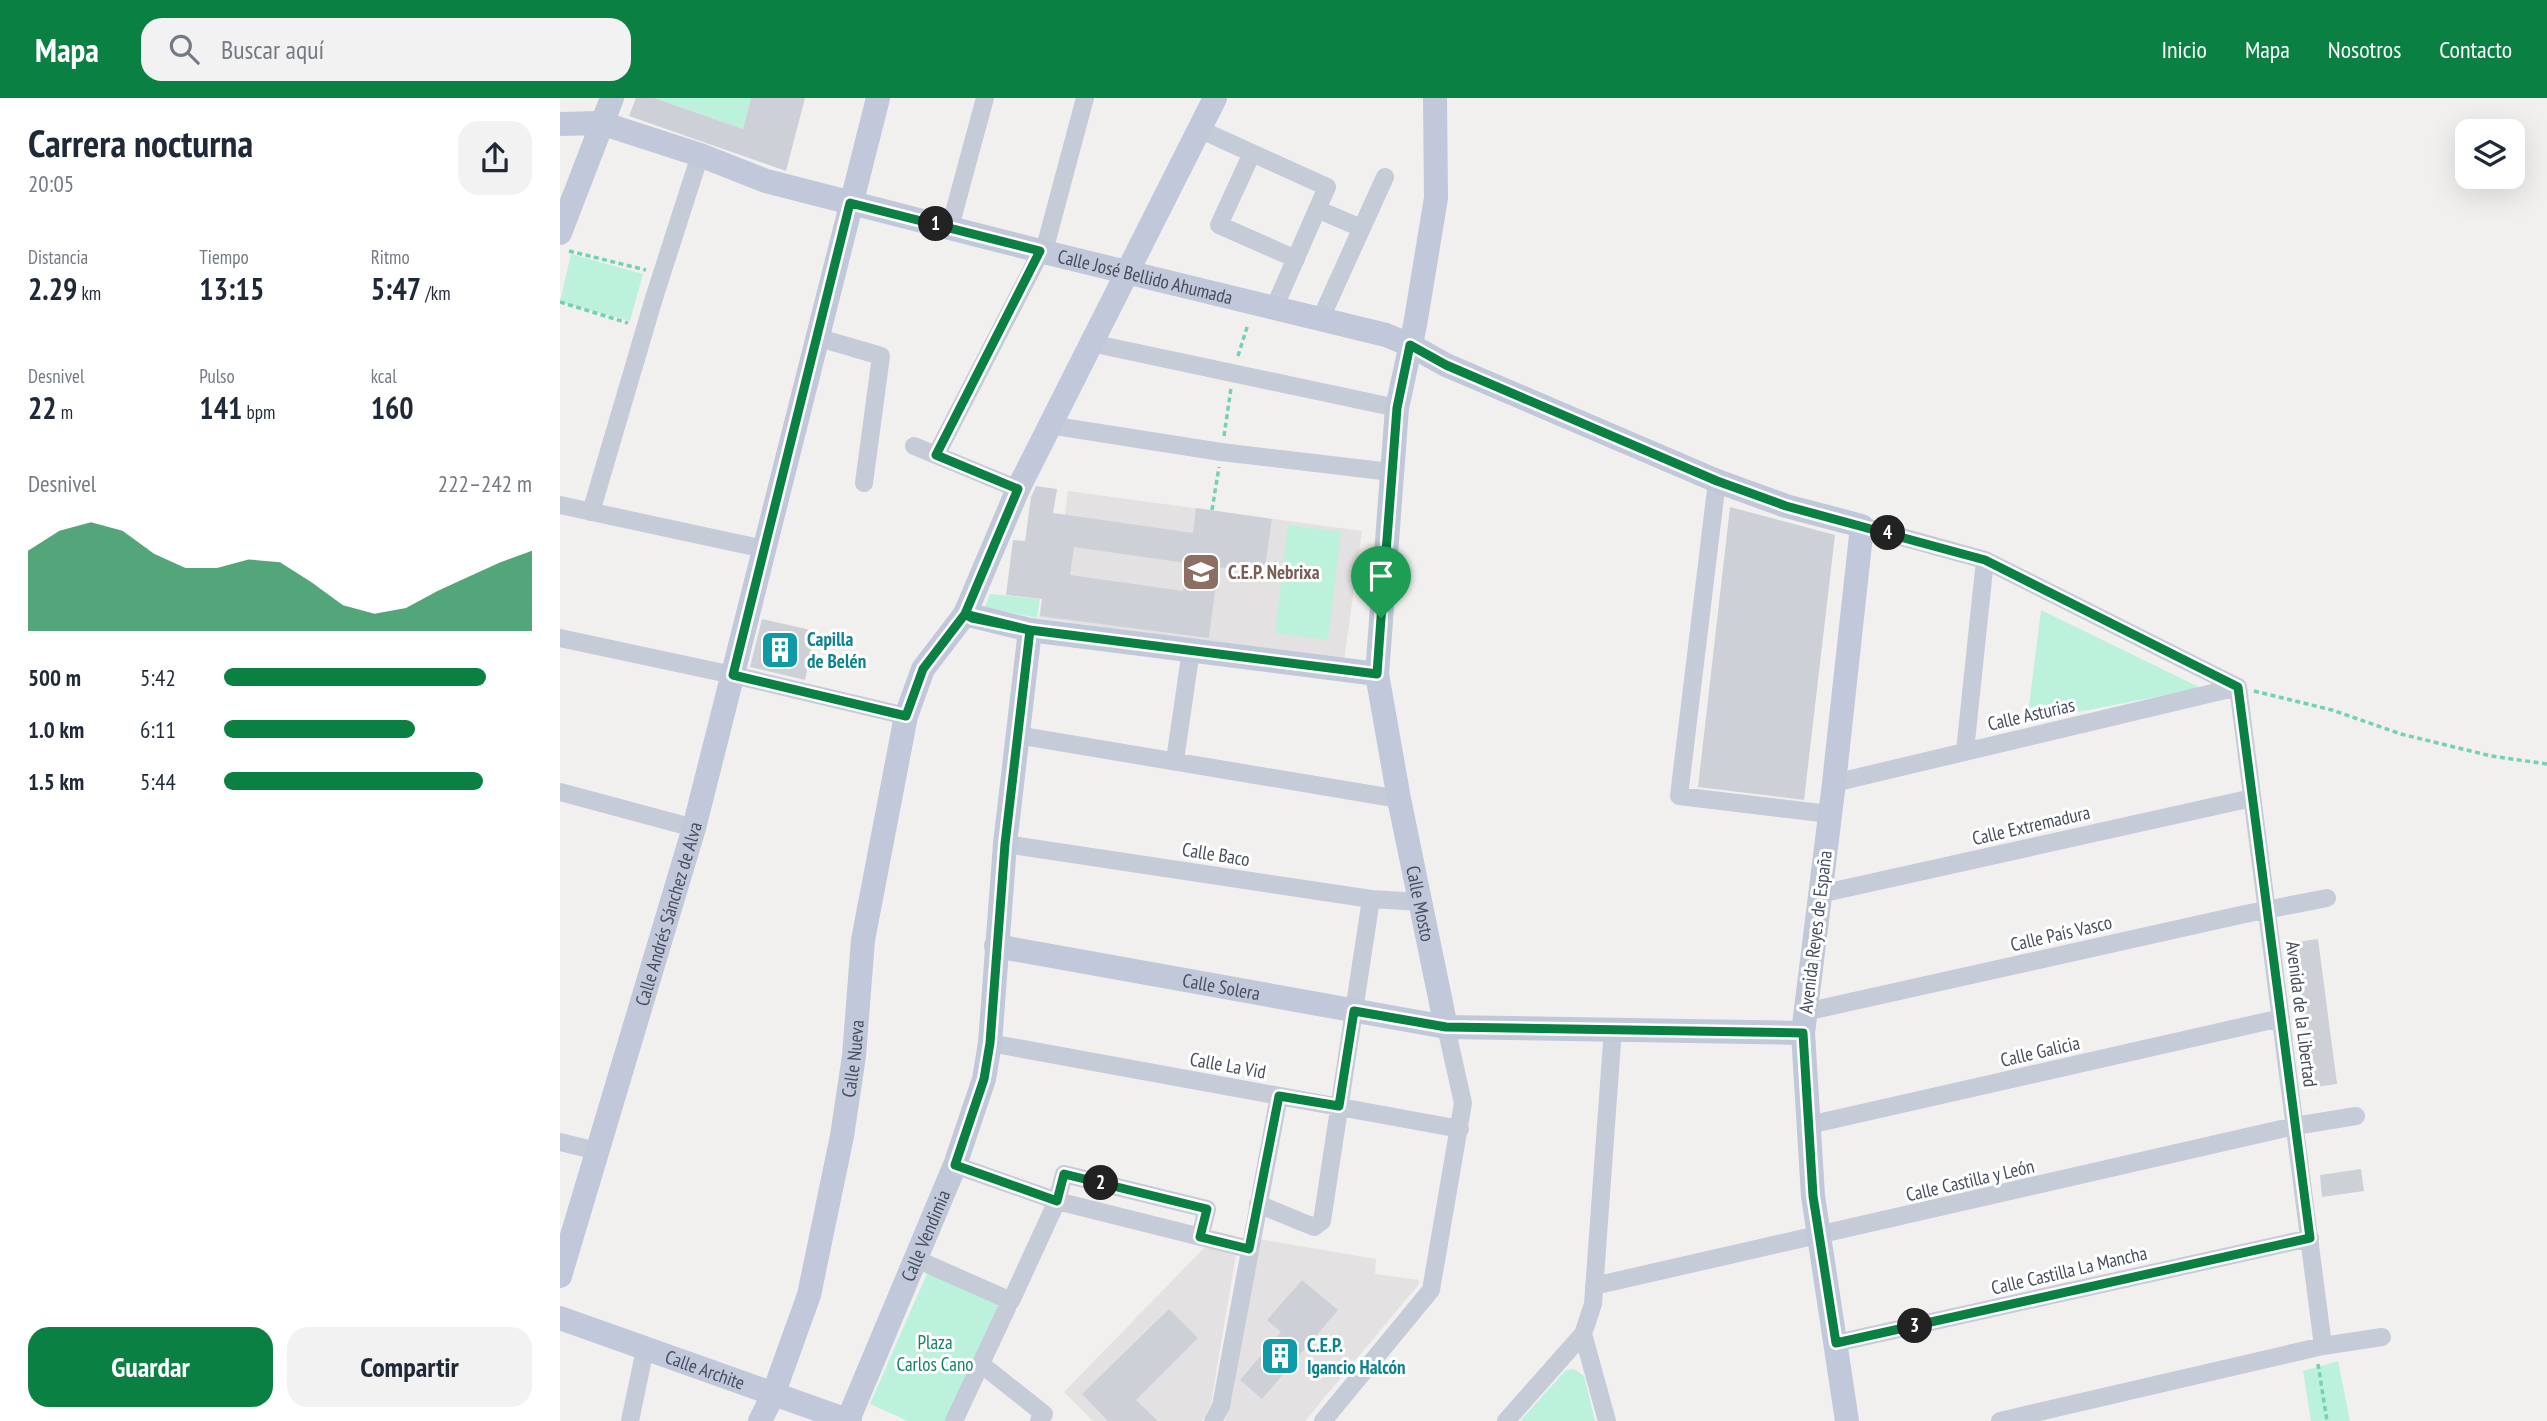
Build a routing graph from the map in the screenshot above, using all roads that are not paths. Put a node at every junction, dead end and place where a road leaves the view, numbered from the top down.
1 (611, 98) edge
2 (878, 98) edge
3 (985, 98) edge
4 (1085, 98) edge
5 (1215, 98) edge
6 (1435, 98) edge
7 (601, 123) junction
8 (560, 124) edge
9 (1199, 129) junction
10 (1252, 153) junction
11 (700, 155) junction
12 (1385, 177) dead end
13 (850, 203) junction
14 (1317, 209) junction
15 (950, 228) junction
16 (1361, 228) junction
17 (560, 233) edge
18 (1040, 251) junction
19 (1296, 259) junction
20 (1128, 271) junction
21 (1275, 306) junction
22 (1321, 318) junction
23 (816, 337) junction
24 (1091, 343) junction
25 (1410, 345) junction
26 (1397, 408) junction
27 (1049, 425) junction
28 (914, 446) dead end
29 (936, 455) junction
30 (1391, 472) junction
31 (1717, 481) junction
32 (864, 483) dead end
33 (1018, 489) junction
34 (560, 505) edge
35 (591, 512) junction
36 (1862, 526) junction
37 (764, 549) junction
38 (1985, 560) junction
39 (965, 614) junction
40 (1030, 630) junction
41 (560, 638) edge
42 (1191, 650) junction
43 (1377, 674) junction
44 (733, 675) junction
45 (2238, 687) junction
46 (906, 716) junction
47 (1016, 735) junction
48 (1965, 751) junction
49 (1175, 761) junction
50 (1834, 783) junction
51 (560, 792) edge
52 (2252, 798) junction
53 (1399, 799) junction
54 (1829, 814) junction
55 (694, 828) junction
56 (1005, 844) junction
57 (1820, 894) junction
58 (2327, 898) dead end
59 (1371, 899) junction
60 (1420, 902) junction
61 (2267, 909) junction
62 (996, 946) junction
63 (1354, 1011) junction
64 (2281, 1018) junction
65 (1804, 1022) junction
66 (1446, 1027) junction
67 (1613, 1029) junction
68 (990, 1043) junction
69 (1279, 1096) junction
70 (1339, 1106) junction
71 (2356, 1116) dead end
72 (1809, 1125) junction
73 (2295, 1126) junction
74 (1460, 1129) junction
75 (560, 1142) edge
76 (597, 1151) junction
77 (955, 1165) junction
78 (1057, 1201) junction
79 (1258, 1204) junction
80 (1821, 1236) junction
81 (1200, 1237) junction
82 (2310, 1238) junction
83 (1249, 1249) junction
84 (916, 1259) junction
85 (560, 1276) edge
86 (1594, 1286) junction
87 (1009, 1305) junction
88 (560, 1318) edge
89 (1583, 1334) junction
90 (2382, 1337) dead end
91 (1836, 1343) junction
92 (2320, 1347) junction
93 (645, 1349) junction
94 (981, 1364) junction
95 (773, 1395) junction
96 (630, 1421) edge
97 (760, 1421) edge
98 (849, 1421) edge
99 (954, 1421) edge
100 (1039, 1421) edge
101 (1213, 1421) edge
102 (1323, 1421) edge
103 (1506, 1421) edge
104 (1607, 1421) edge
105 (1847, 1421) edge
106 (2000, 1421) edge

1 - 7 street
2 - 13 street, Calle Andrés Sánchez de Alva
3 - 15 street
4 - 18 street
5 - 9 street, Calle Nueva
6 - 25 street, Calle Mosto
7 - 8 street, Calle José Bellido Ahumada
7 - 11 street, Calle José Bellido Ahumada
7 - 17 street
9 - 10 street
9 - 20 street, Calle Nueva
10 - 14 street
10 - 19 street
11 - 13 street, Calle José Bellido Ahumada
11 - 35 street
12 - 16 street
13 - 15 street, Calle José Bellido Ahumada
13 - 23 street, Calle Andrés Sánchez de Alva
14 - 16 street
14 - 19 street
15 - 18 street, Calle José Bellido Ahumada
16 - 22 street
18 - 20 street, Calle José Bellido Ahumada
18 - 29 street
19 - 21 street
20 - 21 street, Calle José Bellido Ahumada
20 - 24 street, Calle Nueva
21 - 22 street, Calle José Bellido Ahumada
22 - 25 street, Calle José Bellido Ahumada
23 - 32 street
23 - 37 street, Calle Andrés Sánchez de Alva
24 - 26 street
24 - 27 street, Calle Nueva
25 - 26 street, Calle Mosto
25 - 31 street, Calle José Bellido Ahumada
26 - 30 street, Calle Mosto
27 - 30 street
27 - 33 street, Calle Nueva
28 - 29 street
29 - 33 street
30 - 43 street, Calle Mosto
31 - 36 street, Calle José Bellido Ahumada
31 - 54 street
33 - 39 street, Calle Nueva
34 - 35 street
35 - 37 street
36 - 38 street
36 - 50 street, Avenida Reyes de España
37 - 44 street, Calle Andrés Sánchez de Alva
38 - 45 street
38 - 48 street
39 - 40 street
39 - 46 street, Calle Nueva
40 - 42 street
40 - 47 street, Calle Vendimia
41 - 44 street
42 - 43 street
42 - 49 street
43 - 53 street, Calle Mosto
44 - 46 street
44 - 55 street, Calle Andrés Sánchez de Alva
45 - 48 street, Calle Asturias
45 - 52 street, Avenida de la Libertad
46 - 95 street, Calle Nueva
47 - 49 street
47 - 56 street, Calle Vendimia
48 - 50 street, Calle Asturias
49 - 53 street
50 - 54 street, Avenida Reyes de España
51 - 55 street
52 - 57 street, Calle Extremadura
52 - 61 street, Avenida de la Libertad
53 - 60 street, Calle Mosto
54 - 57 street, Avenida Reyes de España
55 - 76 street, Calle Andrés Sánchez de Alva
56 - 59 street, Calle Baco
56 - 62 street, Calle Vendimia
57 - 65 street, Avenida Reyes de España
58 - 61 street, Calle País Vasco
59 - 60 street, Calle Baco
59 - 63 street
60 - 66 street, Calle Mosto
61 - 64 street, Avenida de la Libertad
61 - 65 street, Calle País Vasco
62 - 63 street, Calle Solera
62 - 68 street, Calle Vendimia
63 - 66 street, Calle Solera
63 - 70 street
64 - 72 street, Calle Galicia
64 - 73 street, Avenida de la Libertad
65 - 67 street, Calle Solera
65 - 72 street, Avenida Reyes de España
66 - 67 street, Calle Solera
66 - 74 street, Calle Mosto
67 - 86 street
68 - 69 street, Calle La Vid
68 - 77 street, Calle Vendimia
69 - 70 street, Calle La Vid
69 - 79 street
70 - 74 street, Calle La Vid
70 - 79 street
71 - 73 street, Calle Castilla y León
72 - 80 street, Avenida Reyes de España
73 - 80 street, Calle Castilla y León
73 - 82 street, Avenida de la Libertad
74 - 102 street, Calle Mosto
75 - 76 street
76 - 85 street, Calle Andrés Sánchez de Alva
77 - 78 street
77 - 84 street, Calle Vendimia
78 - 81 street
78 - 81 street
78 - 87 street
79 - 83 street
80 - 86 street, Calle Castilla y León
80 - 91 street, Avenida Reyes de España
81 - 83 street
82 - 91 street, Calle Castilla La Mancha
82 - 92 street, Avenida de la Libertad
83 - 101 street
84 - 87 street
84 - 98 street, Calle Vendimia
86 - 89 street
87 - 94 street
88 - 93 street, Calle Archite
89 - 103 street
89 - 104 street
90 - 92 street
91 - 105 street, Avenida Reyes de España
92 - 106 street
93 - 95 street, Calle Archite
93 - 96 street
94 - 99 street
94 - 100 street
95 - 97 street, Calle Nueva
95 - 98 street, Calle Archite

